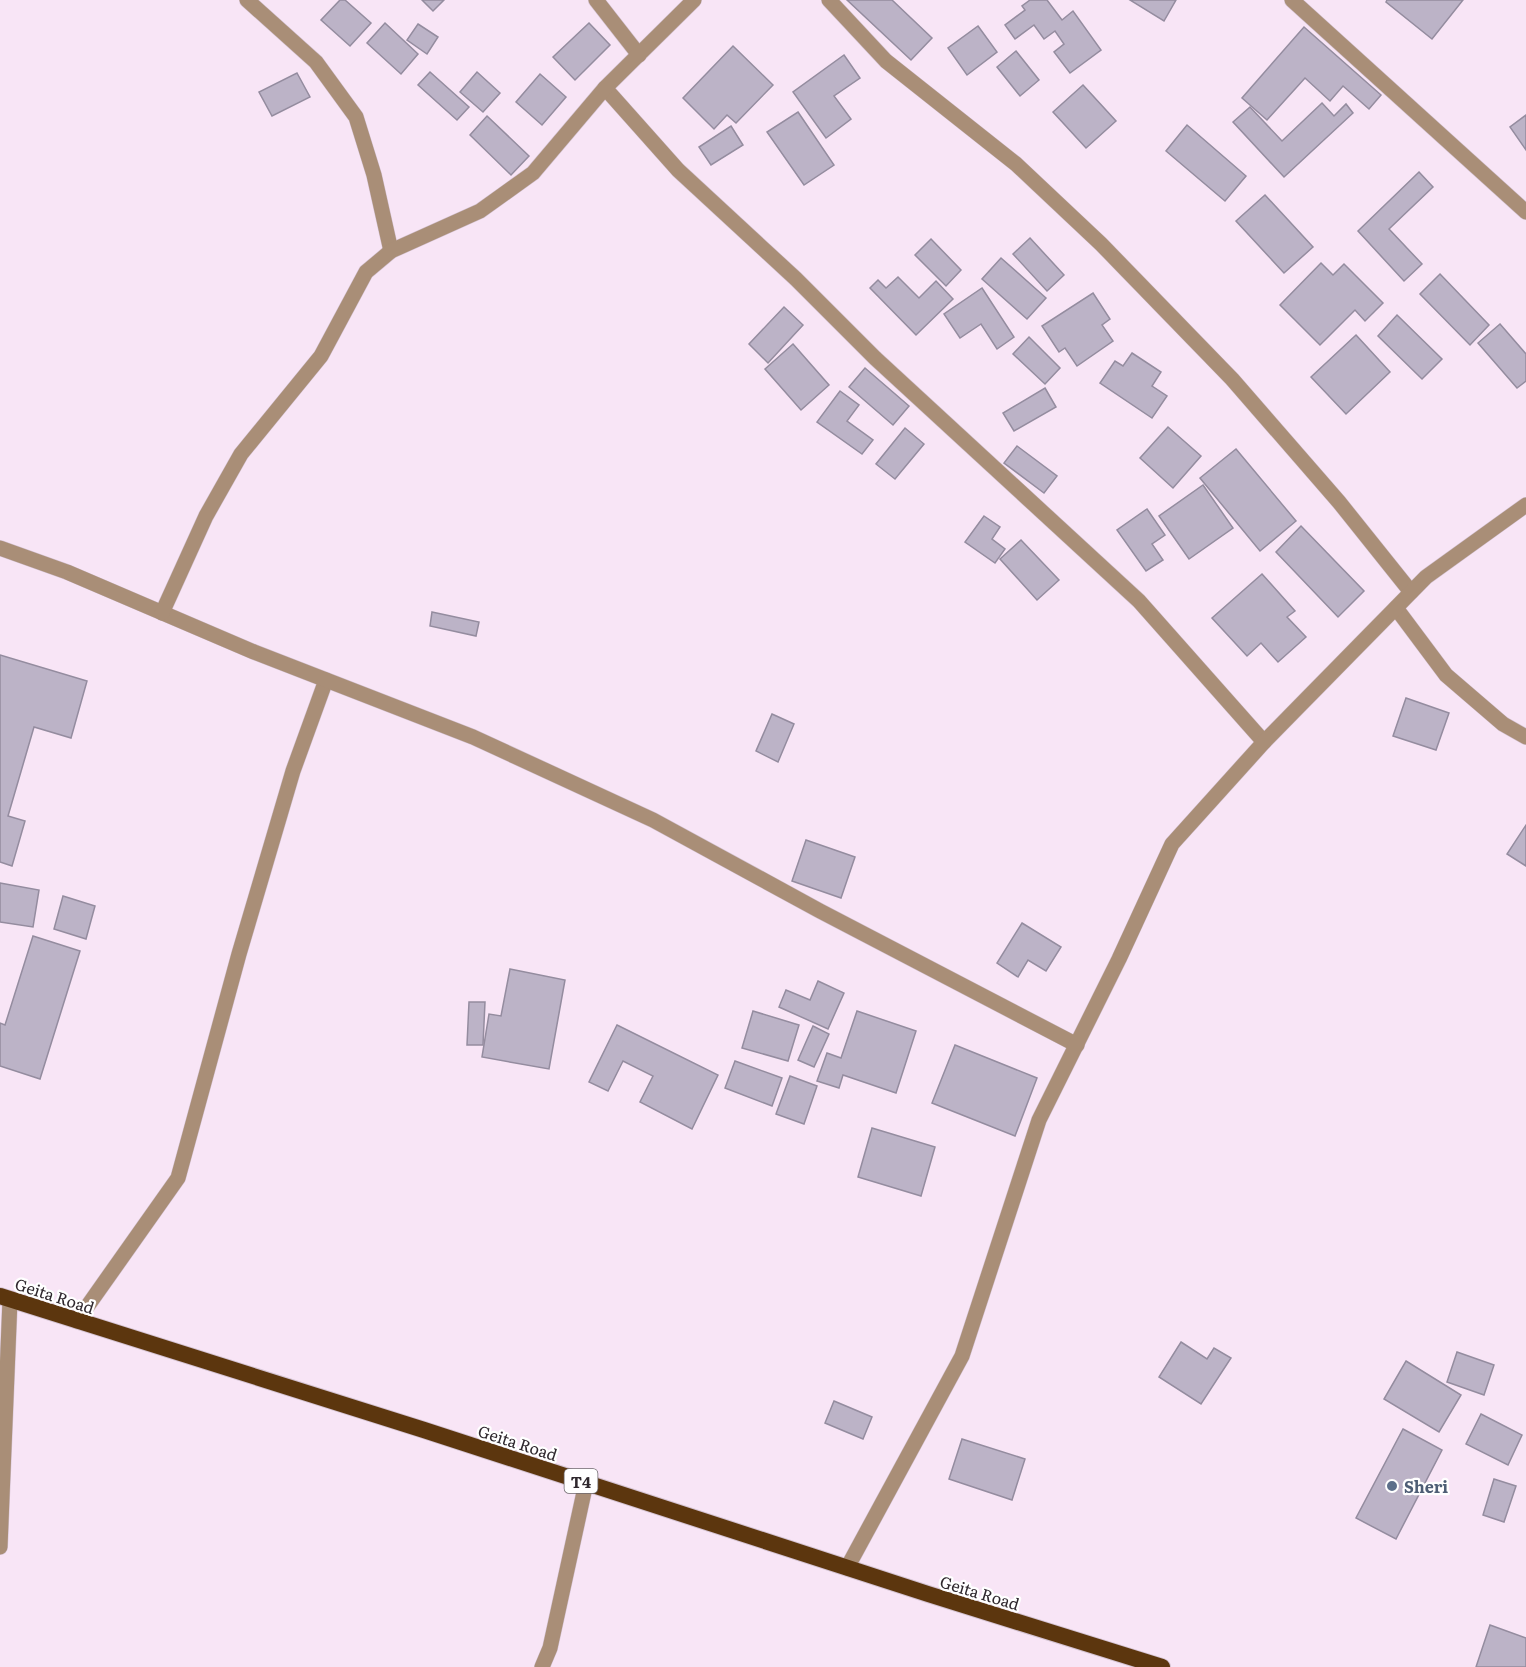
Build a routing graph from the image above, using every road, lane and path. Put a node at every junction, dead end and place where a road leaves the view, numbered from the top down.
1 (247, 0) edge
2 (596, 0) edge
3 (694, 0) edge
4 (829, 0) edge
5 (1292, 0) edge
6 (639, 55) junction
7 (605, 88) junction
8 (1526, 212) edge
9 (391, 251) junction
10 (1526, 505) edge
11 (0, 548) edge
12 (1411, 592) junction
13 (1396, 608) junction
14 (162, 613) junction
15 (326, 680) junction
16 (1526, 737) edge
17 (1264, 742) junction
18 (1077, 1045) junction
19 (5, 1298) edge
20 (77, 1321) junction
21 (586, 1483) junction
22 (0, 1547) edge
23 (847, 1568) junction
24 (542, 1667) edge
25 (1161, 1667) edge

1 - 9 street
2 - 6 street
3 - 6 street
4 - 12 street
5 - 8 street
6 - 7 street
7 - 9 street
7 - 17 street
9 - 14 street
10 - 12 street
11 - 14 street
12 - 13 street
13 - 16 street
13 - 17 street
14 - 15 street
15 - 18 street
15 - 20 street
17 - 18 street
18 - 23 street
19 - 20 highway, Geita Road / T4
19 - 22 street
20 - 21 highway, Geita Road / T4
21 - 23 highway, Geita Road / T4
21 - 24 street
23 - 25 highway, Geita Road / T4

